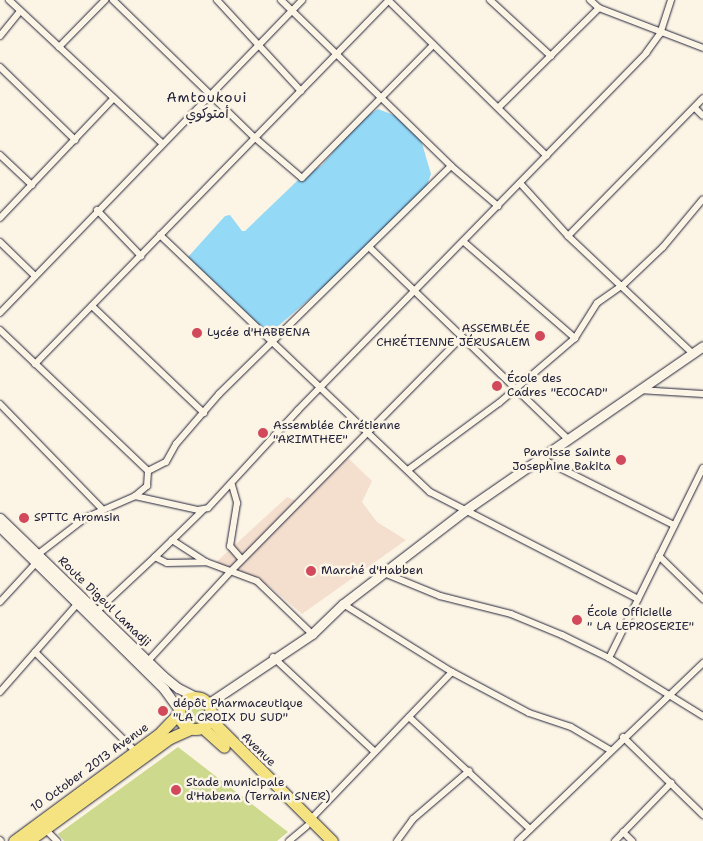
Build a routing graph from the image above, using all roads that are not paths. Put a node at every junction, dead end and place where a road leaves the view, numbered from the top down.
1 (9, 0) edge
2 (105, 0) edge
3 (113, 0) edge
4 (216, 0) edge
5 (280, 0) edge
6 (302, 0) edge
7 (389, 0) edge
8 (490, 0) edge
9 (590, 0) edge
10 (671, 0) edge
11 (599, 8) junction
12 (20, 11) junction
13 (292, 11) junction
14 (660, 34) junction
15 (0, 36) edge
16 (259, 43) junction
17 (433, 45) junction
18 (59, 47) junction
19 (703, 48) edge
20 (335, 54) junction
21 (551, 56) junction
22 (0, 68) edge
23 (301, 90) junction
24 (211, 93) junction
25 (380, 98) junction
26 (703, 98) edge
27 (112, 100) junction
28 (500, 106) junction
29 (695, 108) junction
30 (703, 116) edge
31 (254, 137) junction
32 (76, 140) junction
33 (162, 143) junction
34 (0, 155) edge
35 (547, 156) junction
36 (451, 166) junction
37 (520, 183) junction
38 (32, 185) junction
39 (701, 204) edge
40 (498, 206) junction
41 (97, 210) junction
42 (0, 218) edge
43 (160, 235) junction
44 (568, 236) junction
45 (0, 242) edge
46 (464, 242) junction
47 (369, 247) junction
48 (141, 256) junction
49 (34, 276) junction
50 (623, 284) junction
51 (415, 291) junction
52 (92, 306) junction
53 (0, 313) edge
54 (0, 330) edge
55 (462, 337) junction
56 (575, 338) junction
57 (270, 341) junction
58 (703, 346) edge
59 (692, 353) junction
60 (36, 364) junction
61 (517, 386) junction
62 (323, 388) junction
63 (639, 390) junction
64 (703, 394) edge
65 (0, 404) edge
66 (204, 413) junction
67 (368, 433) junction
68 (567, 438) junction
69 (542, 458) junction
70 (703, 468) edge
71 (408, 470) junction
72 (148, 471) junction
73 (232, 485) junction
74 (135, 496) junction
75 (102, 508) junction
76 (203, 510) junction
77 (464, 511) junction
78 (0, 518) edge
79 (674, 525) junction
80 (0, 527) edge
81 (172, 540) junction
82 (659, 556) junction
83 (155, 557) junction
84 (37, 559) junction
85 (242, 560) junction
86 (206, 562) junction
87 (232, 571) junction
88 (384, 573) junction
89 (638, 599) junction
90 (703, 599) edge
91 (0, 602) edge
92 (79, 602) junction
93 (343, 604) junction
94 (96, 612) junction
95 (312, 634) junction
96 (35, 652) junction
97 (273, 657) junction
98 (609, 658) junction
99 (147, 662) junction
100 (703, 663) edge
101 (452, 672) junction
102 (0, 692) edge
103 (670, 694) junction
104 (196, 696) junction
105 (209, 704) junction
106 (179, 712) junction
107 (703, 716) edge
108 (409, 717) junction
109 (207, 724) junction
110 (190, 729) junction
111 (623, 737) junction
112 (610, 750) junction
113 (135, 751) junction
114 (375, 752) junction
115 (469, 771) junction
116 (671, 783) junction
117 (703, 815) edge
118 (308, 823) junction
119 (45, 829) junction
120 (530, 829) junction
121 (623, 832) junction
122 (14, 841) edge
123 (28, 841) edge
124 (57, 841) edge
125 (289, 841) edge
126 (322, 841) edge
127 (332, 841) edge
128 (397, 841) edge
129 (518, 841) edge
130 (615, 841) edge
131 (632, 841) edge

1 - 12 street
2 - 18 street
3 - 24 street
4 - 16 street
5 - 13 street
6 - 13 street
7 - 17 street
7 - 20 street
8 - 21 street
9 - 11 street
10 - 14 street
11 - 14 street
11 - 21 street
12 - 15 street
12 - 18 street
13 - 16 street
13 - 20 street
14 - 19 street
14 - 35 street
16 - 23 street
16 - 24 street
17 - 25 street
17 - 28 street
18 - 27 street
20 - 23 street
20 - 25 street
21 - 28 street
22 - 32 street
23 - 31 street
24 - 31 street
24 - 33 street
25 - 31 street
25 - 36 street
26 - 29 street
27 - 32 street
27 - 33 street
28 - 35 street
29 - 30 street
29 - 44 street
31 - 43 street
32 - 38 street
33 - 41 street
34 - 38 street
35 - 37 street
36 - 40 street
36 - 47 street
37 - 40 street
37 - 44 street
38 - 42 street
39 - 50 street
40 - 46 street
41 - 48 street
41 - 49 street
43 - 48 street
43 - 57 street
44 - 50 street
45 - 49 street
46 - 51 street
46 - 56 street
47 - 51 street
47 - 57 street
48 - 52 street
49 - 53 street
50 - 56 street
50 - 59 street
51 - 55 street
51 - 62 street
52 - 60 street
52 - 66 street
54 - 60 street
55 - 61 street
55 - 67 street
56 - 61 street
57 - 62 street
57 - 66 street
58 - 59 street
59 - 63 street
60 - 72 street
61 - 68 street
61 - 71 street
62 - 67 street
62 - 73 street
63 - 64 street
63 - 68 street
65 - 75 street
66 - 72 street
67 - 71 street
67 - 85 street
68 - 69 street
69 - 77 street
69 - 79 street
70 - 79 street
71 - 77 street
72 - 74 street
73 - 76 street
73 - 85 street
74 - 75 street
74 - 76 street
75 - 84 street
76 - 81 street
77 - 88 street
77 - 89 street
78 - 84 street, Route Digeul Lamadji
79 - 82 street
80 - 84 street
81 - 83 street
81 - 86 street
82 - 89 street
82 - 90 street
83 - 86 street
83 - 94 street
84 - 91 street
84 - 92 street, Route Digeul Lamadji
85 - 87 street
86 - 87 street
87 - 95 street
87 - 99 street
88 - 93 street
88 - 98 street
89 - 98 street
92 - 94 street, Route Digeul Lamadji
92 - 96 street
92 - 106 street
93 - 95 street
93 - 101 street
94 - 99 street, Route Digeul Lamadji
95 - 97 street
96 - 102 street
96 - 113 street
97 - 105 street
97 - 114 street
98 - 103 street
99 - 104 street, Route Digeul Lamadji
100 - 103 street
101 - 108 street
101 - 112 street
103 - 107 street
103 - 111 street
104 - 105 highway
104 - 106 highway
105 - 109 highway
106 - 110 highway
106 - 113 highway, 10 October 2013 Avenue
108 - 114 street
108 - 115 street
109 - 110 highway
109 - 118 highway
110 - 119 highway, 10 October 2013 Avenue
111 - 112 street
111 - 116 street
112 - 120 street
113 - 122 highway, 10 October 2013 Avenue
114 - 118 street
115 - 120 street
115 - 128 street
116 - 117 street
116 - 121 street
118 - 125 street
118 - 126 highway
118 - 127 highway
119 - 123 highway, 10 October 2013 Avenue
119 - 124 street
120 - 129 street
121 - 130 street
121 - 131 street

